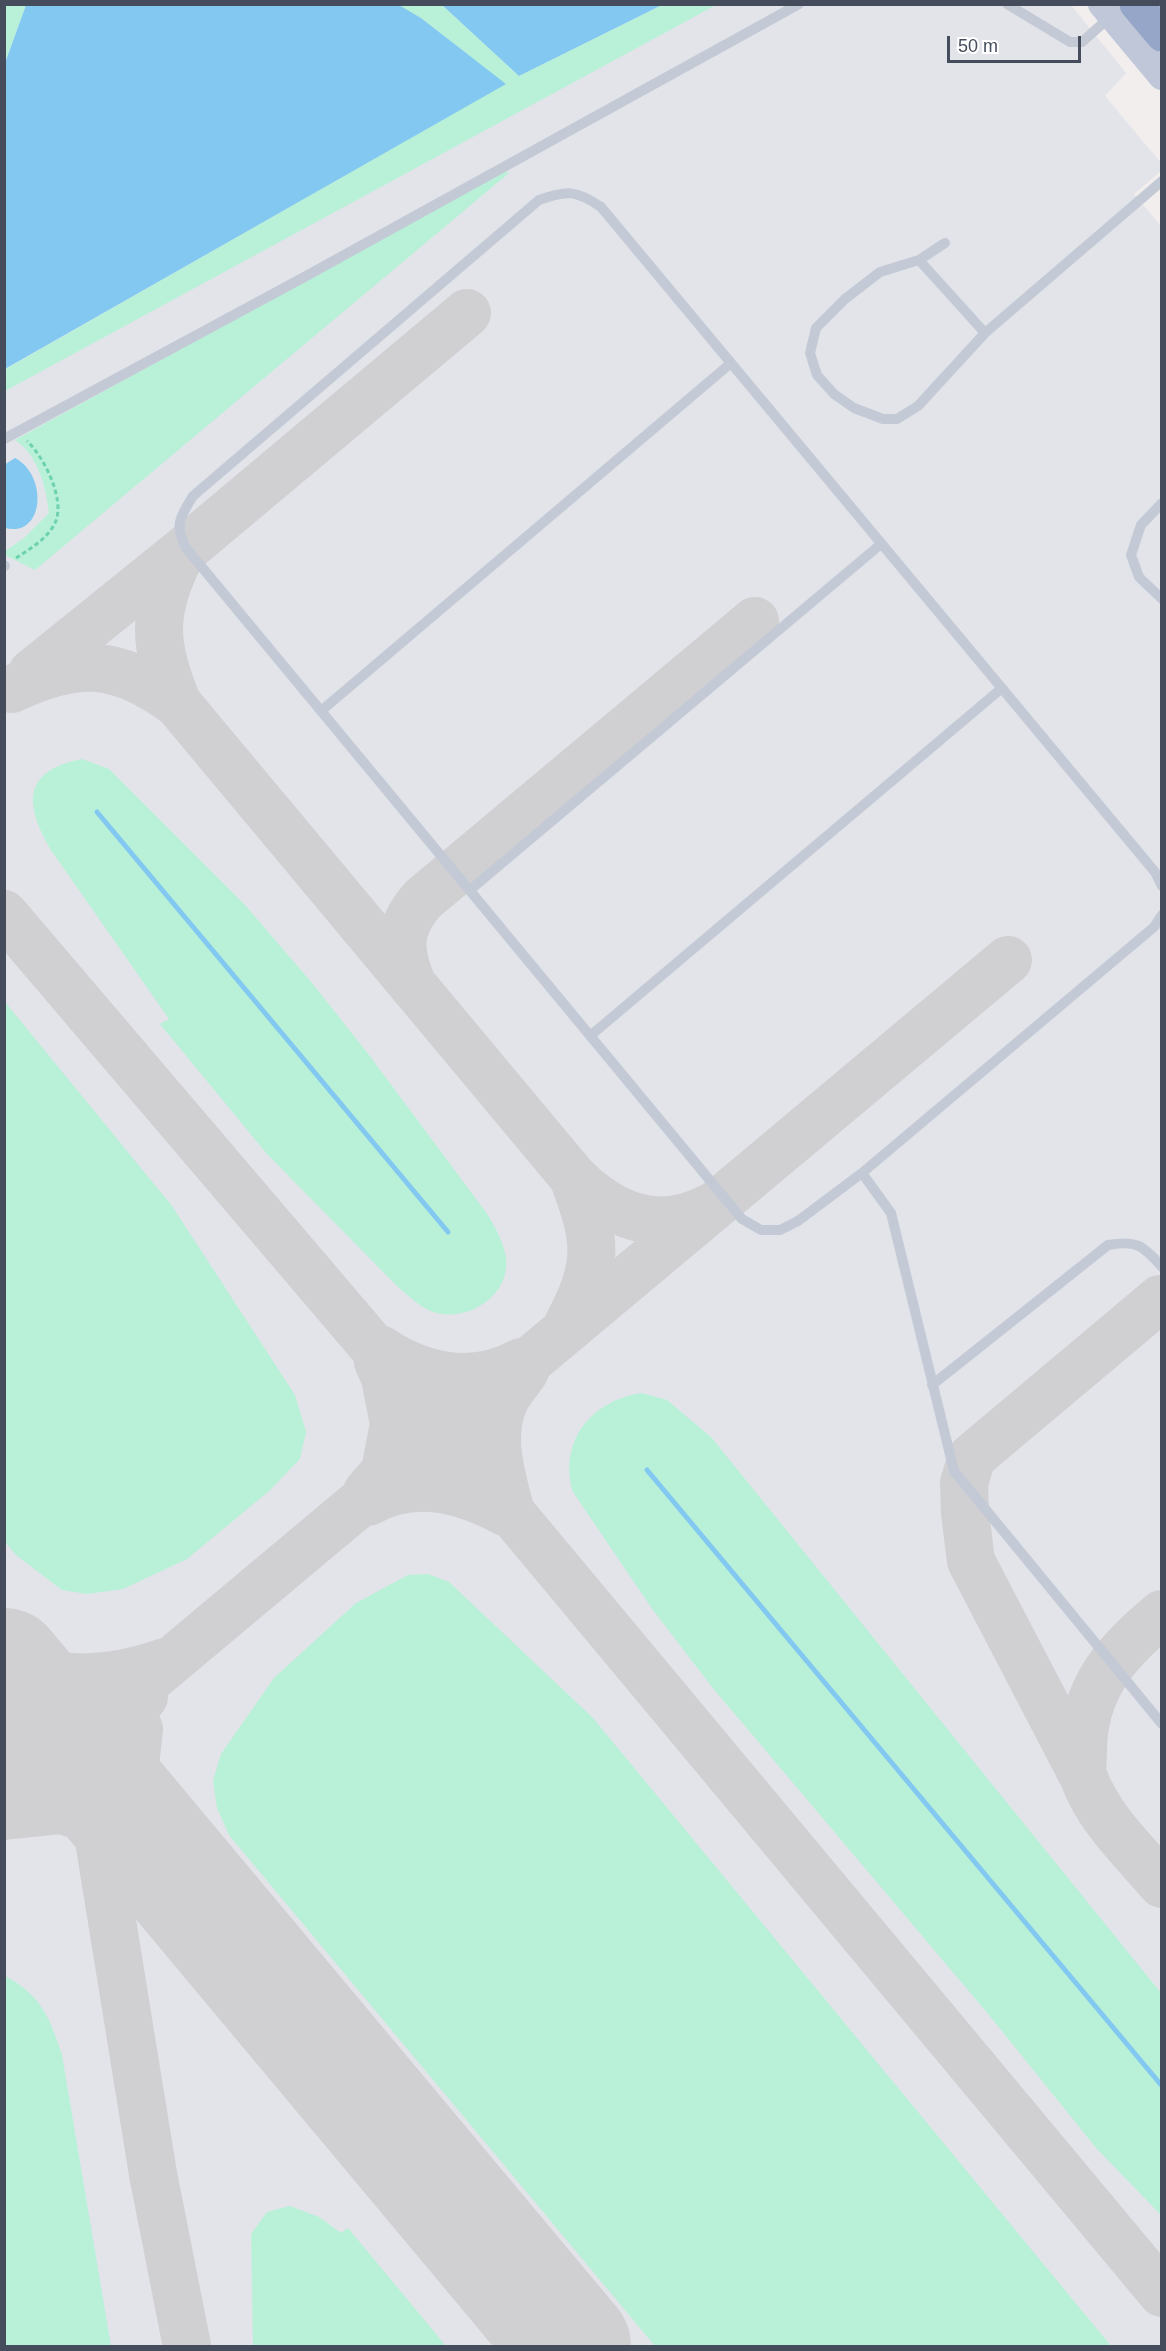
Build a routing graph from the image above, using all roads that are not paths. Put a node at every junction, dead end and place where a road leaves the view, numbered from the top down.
1 (799, 4) edge
2 (1007, 4) edge
3 (1116, 8) edge
4 (1161, 34) edge
5 (1161, 76) edge
6 (1161, 181) edge
7 (945, 243) dead end
8 (919, 260) junction
9 (985, 333) junction
10 (731, 363) junction
11 (4, 439) edge
12 (1161, 503) edge
13 (881, 544) junction
14 (1161, 599) edge
15 (1002, 688) junction
16 (321, 711) junction
17 (1161, 886) edge
18 (470, 890) junction
19 (1161, 915) edge
20 (590, 1036) junction
21 (862, 1173) junction
22 (1161, 1267) edge
23 (932, 1385) junction
24 (1161, 1721) edge

1 - 11 lane
2 - 3 lane
3 - 4 highway
3 - 5 main road
6 - 9 lane
7 - 8 lane
8 - 9 lane
8 - 9 lane
10 - 13 lane
10 - 16 lane
10 - 16 lane
12 - 14 lane
13 - 15 lane
13 - 18 lane
15 - 17 lane
15 - 20 lane
16 - 18 lane
18 - 20 lane
19 - 21 lane
20 - 21 lane
21 - 23 lane
22 - 23 lane
23 - 24 lane

